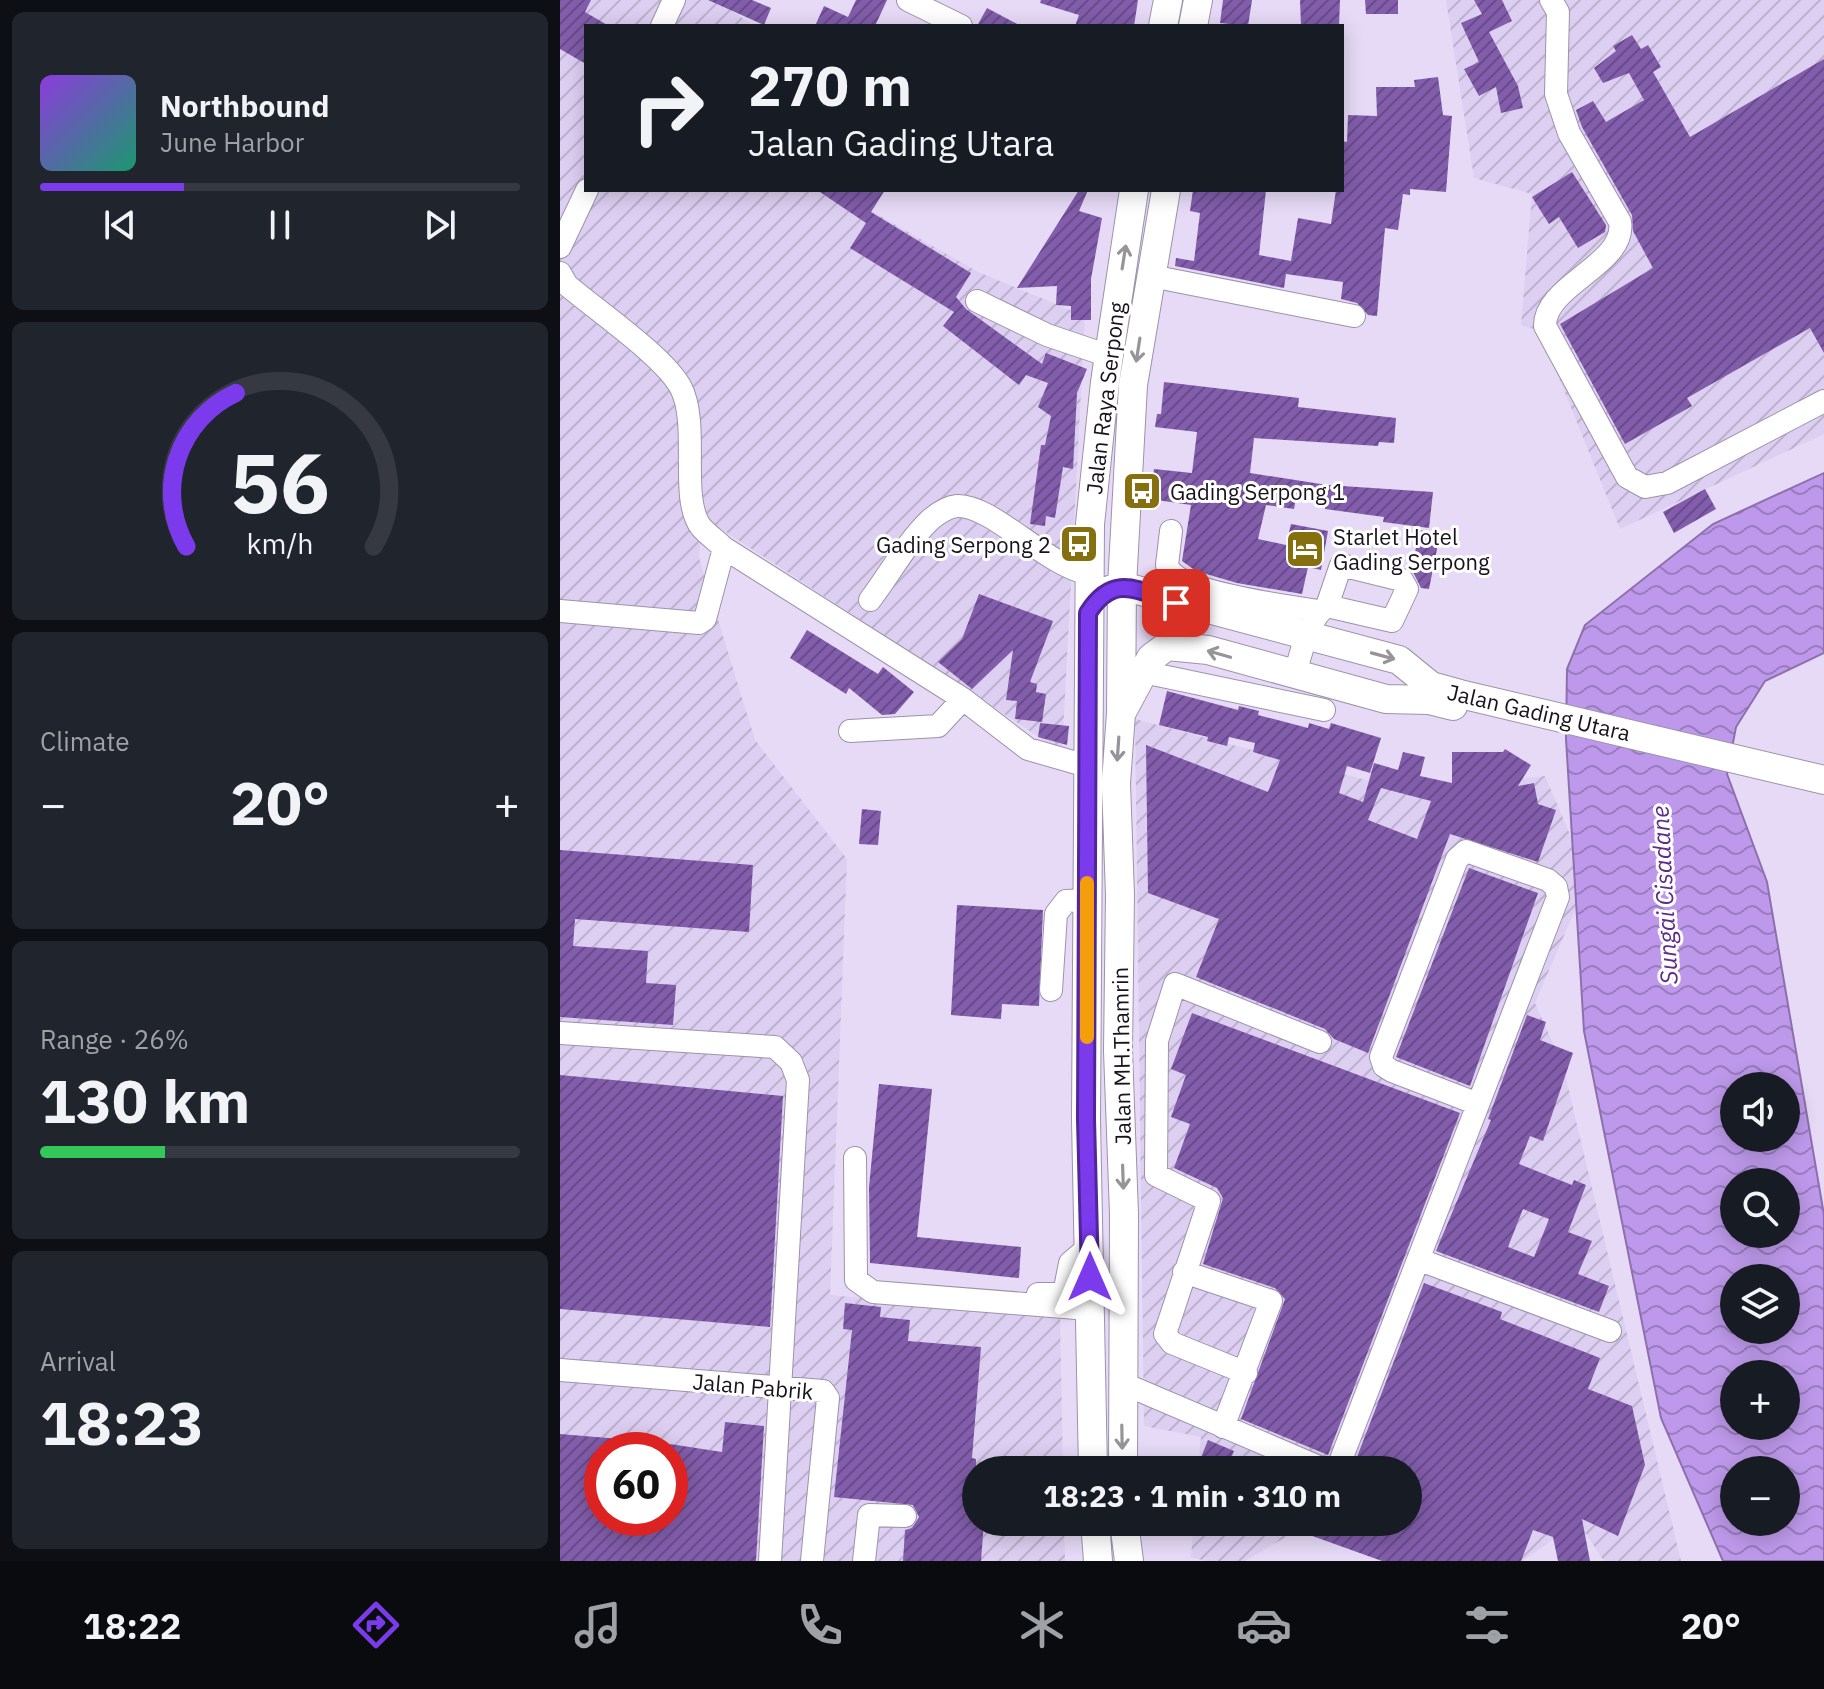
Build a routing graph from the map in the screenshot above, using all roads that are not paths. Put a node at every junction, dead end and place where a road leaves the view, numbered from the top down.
1 (674, 0) edge
2 (908, 0) edge
3 (1168, 0) edge
4 (1198, 0) edge
5 (1551, 0) edge
6 (663, 24) edge
7 (957, 24) edge
8 (1163, 24) edge
9 (1193, 24) edge
10 (586, 192) edge
11 (1134, 192) edge
12 (1166, 192) edge
13 (560, 247) edge
14 (560, 273) edge
15 (1151, 276) junction
16 (977, 301) dead end
17 (1354, 316) dead end
18 (1109, 356) junction
19 (1824, 401) edge
20 (1171, 531) dead end
21 (724, 548) junction
22 (1089, 574) junction
23 (1122, 586) junction
24 (870, 600) dead end
25 (560, 611) edge
26 (1088, 613) junction
27 (1316, 622) junction
28 (1121, 643) joint
29 (1143, 672) junction
30 (1294, 676) junction
31 (963, 699) junction
32 (1460, 701) junction
33 (1324, 710) dead end
34 (1121, 713) junction
35 (850, 731) dead end
36 (1087, 766) junction
37 (1824, 780) edge
38 (1824, 793) edge
39 (1087, 900) junction
40 (1051, 990) dead end
41 (560, 1033) edge
42 (1320, 1042) dead end
43 (1478, 1104) junction
44 (855, 1158) dead end
45 (1090, 1246) junction
46 (1420, 1260) junction
47 (1184, 1272) junction
48 (1014, 1298) junction
49 (1089, 1309) junction
50 (1610, 1331) dead end
51 (560, 1370) edge
52 (1246, 1373) junction
53 (1122, 1383) junction
54 (780, 1387) junction
55 (1223, 1427) junction
56 (1093, 1456) edge
57 (1123, 1456) edge
58 (1292, 1456) edge
59 (1343, 1456) edge
60 (905, 1516) dead end
61 (1096, 1536) edge
62 (1126, 1536) edge
63 (770, 1561) edge
64 (812, 1561) edge
65 (864, 1561) edge
66 (1098, 1561) edge
67 (1129, 1561) edge

1 - 6 street
2 - 7 street
3 - 8 main road
4 - 9 main road
5 - 19 street
10 - 13 street
18 -> 11 main road, Jalan Raya Serpong
12 - 15 main road, Jalan Raya Serpong
14 - 21 street
15 - 17 street
15 -> 23 main road, Jalan Raya Serpong
16 - 18 street
18 - 22 main road, Jalan Raya Serpong
20 - 27 street
21 - 25 street
21 - 31 street
22 - 24 street
22 - 26 main road, Jalan Raya Serpong
23 - 26 main road
23 - 27 main road, Jalan Gading Utara
23 - 28 main road, Jalan Raya Serpong
26 - 36 main road, Jalan Raya Serpong
27 - 30 street
27 -> 32 main road, Jalan Gading Utara
28 - 34 main road, Jalan MH.Thamrin
30 -> 29 main road, Jalan Gading Utara
29 - 33 street
29 - 34 main road, Jalan Gading Utara
30 - 32 main road, Jalan Gading Utara
31 - 35 street
31 - 36 street
32 - 37 main road, Jalan Gading Utara
32 - 38 main road, Jalan Gading Utara
34 -> 53 main road, Jalan MH.Thamrin
36 - 39 main road, Jalan Raya Serpong
39 - 40 street
39 - 45 main road, Jalan Raya Serpong
41 - 54 street
42 - 47 street
43 - 43 street
43 - 46 street
44 - 48 street
45 - 48 street
45 - 49 main road, Jalan Raya Serpong
46 - 50 street
46 - 59 street
47 - 52 street
47 - 52 street
48 - 49 street
49 - 56 main road, Jalan Raya Serpong
51 - 54 street, Jalan Pabrik
52 - 55 street
53 - 55 street
53 -> 57 main road, Jalan MH.Thamrin
54 - 63 street
54 - 64 street, Jalan Pabrik
55 - 58 street
60 - 65 street
61 - 66 main road
62 - 67 main road

